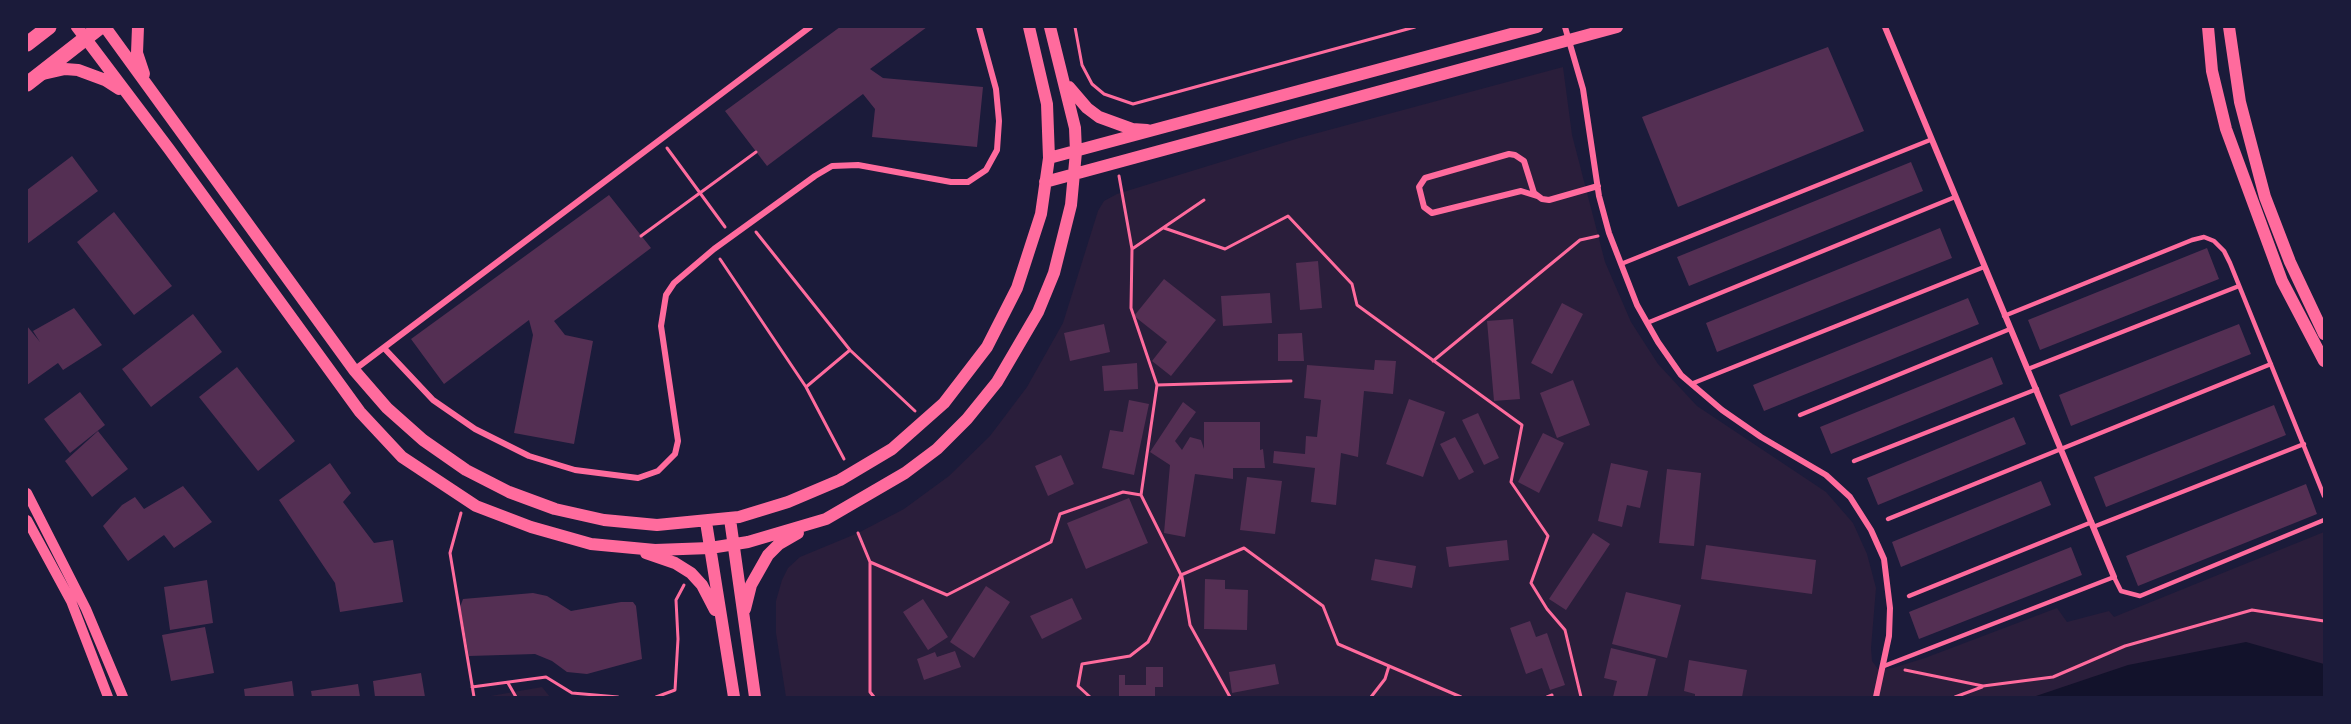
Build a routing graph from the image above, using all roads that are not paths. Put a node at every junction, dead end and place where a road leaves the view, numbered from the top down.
1 (49, 27) edge
2 (100, 27) edge
3 (105, 27) edge
4 (138, 27) edge
5 (810, 27) edge
6 (979, 27) edge
7 (1029, 27) edge
8 (1050, 27) edge
9 (1537, 27) edge
10 (1564, 27) edge
11 (1617, 27) edge
12 (1885, 27) edge
13 (2208, 27) edge
14 (2229, 27) edge
15 (81, 32) edge
16 (1569, 40) junction
17 (27, 44) edge
18 (1064, 81) junction
19 (29, 82) edge
20 (150, 88) junction
21 (133, 101) junction
22 (1169, 127) junction
23 (1930, 140) junction
24 (1076, 152) junction
25 (1049, 158) junction
26 (1116, 162) junction
27 (1074, 174) junction
28 (1045, 182) junction
29 (1598, 186) junction
30 (1538, 196) junction
31 (1955, 197) junction
32 (1071, 206) junction
33 (1621, 264) junction
34 (1984, 267) junction
35 (2239, 286) junction
36 (2004, 316) junction
37 (1647, 323) junction
38 (2010, 329) junction
39 (2324, 334) edge
40 (384, 348) junction
41 (2324, 361) edge
42 (2271, 364) junction
43 (2028, 369) junction
44 (354, 370) junction
45 (1691, 384) junction
46 (2037, 389) junction
47 (1800, 415) dead end
48 (2304, 444) junction
49 (2061, 447) junction
50 (1854, 461) dead end
51 (27, 493) edge
52 (2324, 496) edge
53 (730, 519) junction
54 (826, 519) junction
55 (1888, 519) dead end
56 (27, 520) edge
57 (2324, 520) edge
58 (706, 522) junction
59 (2092, 525) junction
60 (733, 544) junction
61 (631, 548) junction
62 (710, 548) junction
63 (2114, 577) junction
64 (1909, 596) dead end
65 (745, 625) junction
66 (724, 632) junction
67 (1884, 666) junction
68 (108, 697) edge
69 (123, 697) edge
70 (734, 697) edge
71 (755, 697) edge
72 (1876, 697) edge

1 - 17 main road
2 - 15 main road
3 - 20 main road
4 - 20 main road
5 - 40 street
6 - 40 street
7 - 25 main road
8 - 18 main road
9 - 22 main road
10 - 16 street
11 - 16 main road
12 - 23 street
13 - 41 main road
14 - 39 main road
15 - 19 main road
15 - 21 main road
16 - 26 main road
16 - 29 street
18 - 22 main road
18 - 24 main road
19 - 21 main road
20 - 44 main road
21 - 61 main road
22 - 24 main road
23 - 31 street
23 - 33 lane
24 - 25 main road
24 - 27 main road
25 - 28 main road
26 - 27 main road
26 - 32 main road
27 - 28 main road
27 - 32 main road
28 - 53 main road
29 - 30 street
29 - 33 street
30 - 30 street
31 - 34 street
31 - 37 lane
32 - 54 main road
33 - 37 street
34 - 36 street
34 - 45 lane
35 - 36 lane
35 - 42 lane
35 - 43 lane
36 - 38 street
37 - 45 street
38 - 43 street
38 - 47 lane
40 - 44 street
42 - 48 lane
42 - 49 lane
43 - 46 street
44 - 58 main road
45 - 67 street
46 - 49 street
46 - 50 lane
48 - 52 lane
48 - 59 lane
49 - 55 lane
49 - 59 street
51 - 69 street
53 - 58 main road
53 - 60 main road
54 - 60 main road
54 - 65 main road
56 - 68 street
57 - 63 lane
58 - 62 main road
59 - 63 street
59 - 64 lane
60 - 62 main road
60 - 65 main road
61 - 62 main road
61 - 66 main road
62 - 66 main road
63 - 67 lane
65 - 71 main road
66 - 70 main road
67 - 72 street

